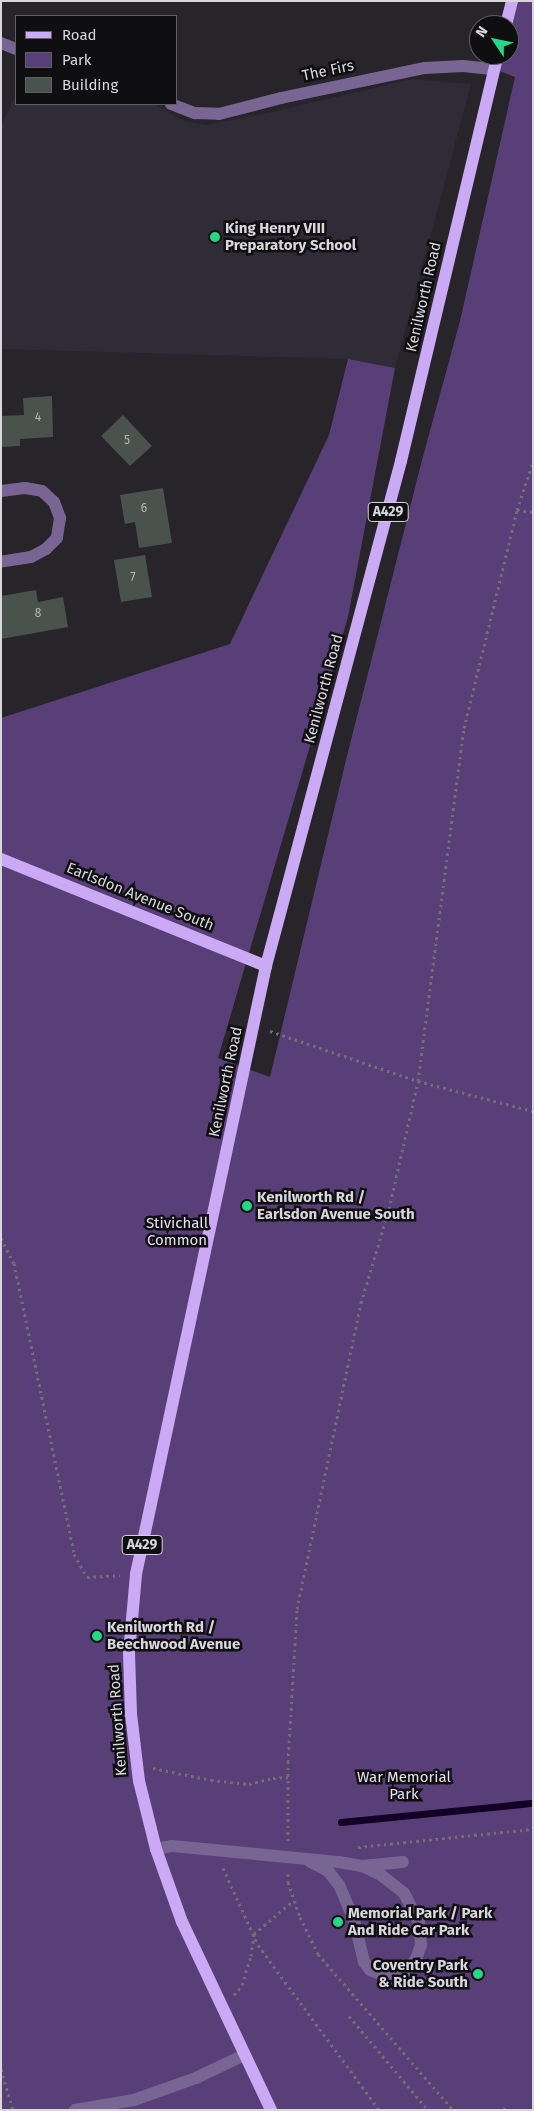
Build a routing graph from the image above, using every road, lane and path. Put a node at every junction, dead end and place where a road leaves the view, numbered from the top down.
1 (512, 1) edge
2 (508, 15) edge
3 (1, 43) edge
4 (15, 50) edge
5 (495, 65) edge
6 (494, 69) junction
7 (174, 105) edge
8 (533, 462) edge
9 (1, 491) edge
10 (517, 510) junction
11 (533, 512) edge
12 (1, 562) edge
13 (1, 859) edge
14 (266, 966) junction
15 (255, 1026) junction
16 (418, 1081) junction
17 (533, 1111) edge
18 (1, 1238) edge
19 (136, 1574) junction
20 (137, 1764) junction
21 (288, 1777) junction
22 (533, 1829) edge
23 (349, 1848) dead end
24 (156, 1849) junction
25 (215, 1850) junction
26 (288, 1852) junction
27 (309, 1861) junction
28 (403, 1862) dead end
29 (362, 1866) junction
30 (294, 1900) junction
31 (254, 1934) junction
32 (223, 2010) junction
33 (348, 2016) dead end
34 (244, 2054) junction
35 (1, 2069) edge
36 (14, 2110) edge
37 (75, 2110) edge
38 (271, 2110) edge
39 (379, 2110) edge
40 (428, 2110) edge
41 (453, 2110) edge

1 - 2 main road
3 - 4 street
5 - 6 main road, Kenilworth Road / A429
6 - 7 street, The Firs
6 - 14 main road, Kenilworth Road / A429
8 - 10 path
9 - 12 street
10 - 11 path
10 - 16 path
13 - 14 main road, Earlsdon Avenue South
14 - 15 main road, Kenilworth Road / A429
15 - 16 path
15 - 19 main road, Kenilworth Road / A429
16 - 17 path
16 - 21 path
18 - 19 path
19 - 20 main road, Kenilworth Road / A429
20 - 21 path
20 - 24 main road, Kenilworth Road / A429
21 - 26 path
22 - 23 path
24 - 25 street
24 - 32 main road, Kenilworth Road / A429
25 - 26 street
25 - 31 path
26 - 27 street
26 - 30 path
27 - 29 street
27 - 29 street
28 - 29 street
30 - 31 path
30 - 41 path
31 - 32 path
31 - 39 path
32 - 34 main road, Kenilworth Road / A429
33 - 40 path
34 - 37 street
34 - 38 main road, Kenilworth Road / A429
35 - 36 path

